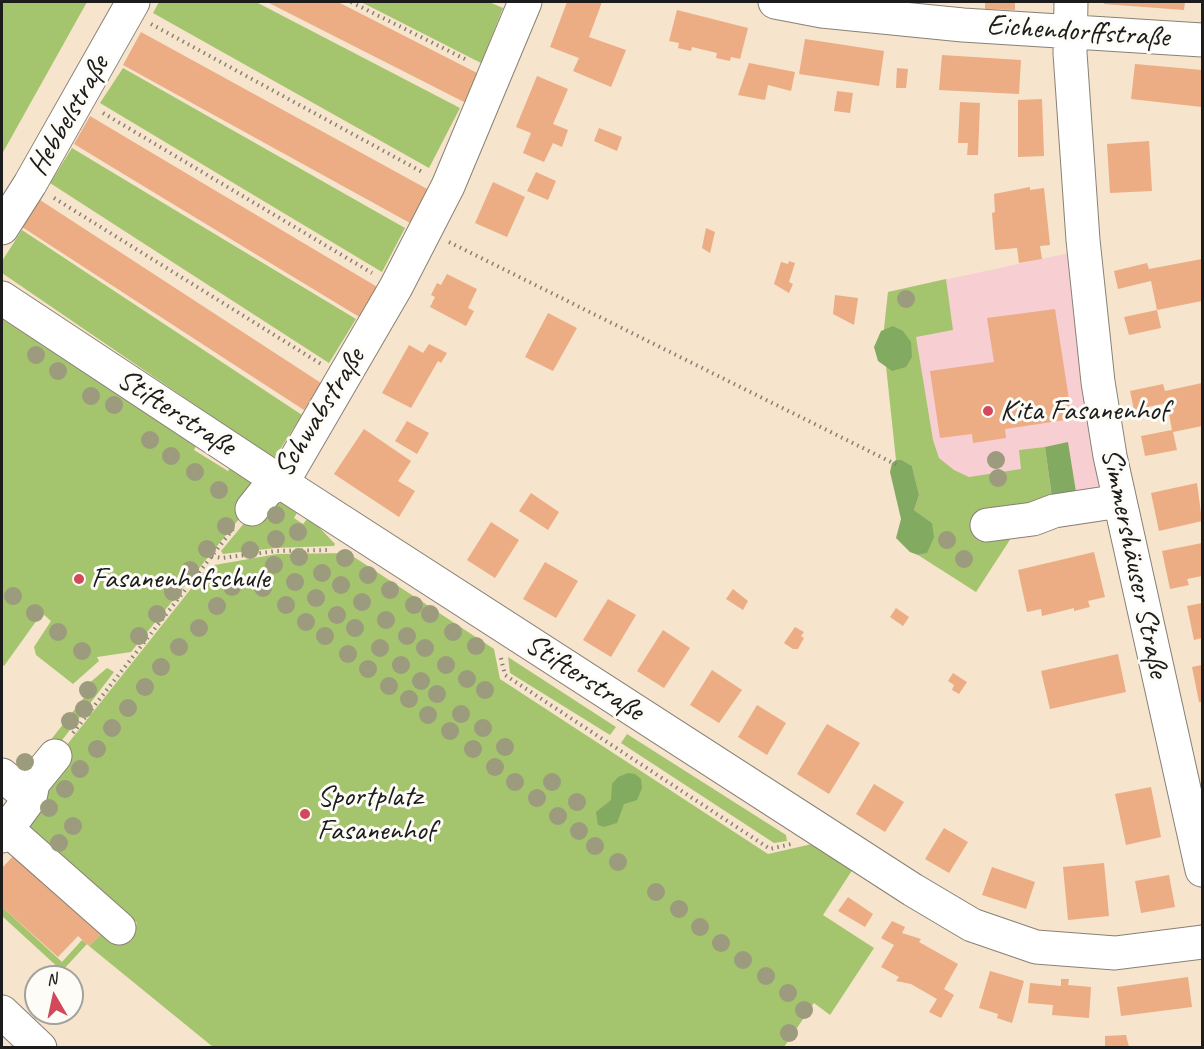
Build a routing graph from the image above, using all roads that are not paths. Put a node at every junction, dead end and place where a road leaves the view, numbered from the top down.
1 (525, 2) edge
2 (775, 2) edge
3 (130, 6) edge
4 (1070, 17) edge
5 (1203, 40) edge
6 (2, 228) edge
7 (2, 298) edge
8 (282, 483) junction
9 (1120, 501) junction
10 (252, 509) road end
11 (987, 525) dead end
12 (55, 756) road end
13 (2, 775) edge
14 (30, 798) junction
15 (4, 833) edge
16 (1203, 870) edge
17 (119, 928) dead end
18 (1203, 942) edge
19 (2, 1012) edge
20 (40, 1047) edge

1 - 8 street, Schwabstraße
2 - 4 street, Eichendorffstraße
3 - 6 street, Hebbelstraße
4 - 5 street, Eichendorffstraße
4 - 9 street, Simmershäuser Straße
7 - 8 street, Stifterstraße
8 - 10 street, Schwabstraße
8 - 18 street, Stifterstraße
9 - 11 street
9 - 16 street, Simmershäuser Straße
12 - 14 street
13 - 14 street
14 - 15 street
15 - 17 street
19 - 20 street

